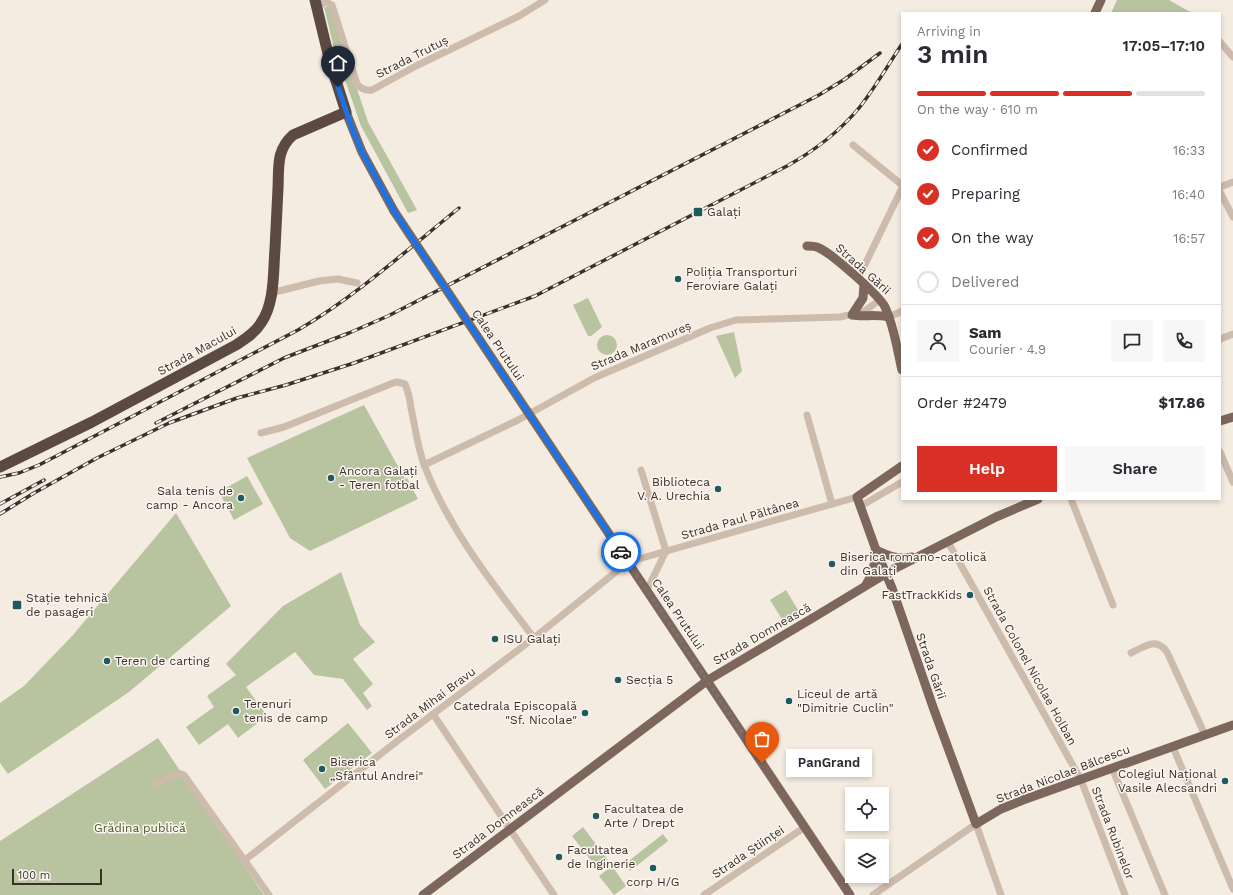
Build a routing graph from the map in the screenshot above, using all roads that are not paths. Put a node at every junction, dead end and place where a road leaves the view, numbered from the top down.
1 (545, 0) edge
2 (1101, 0) edge
3 (316, 3) edge
4 (1095, 12) edge
5 (1221, 43) edge
6 (1233, 57) edge
7 (346, 112) junction
8 (853, 145) dead end
9 (1233, 182) edge
10 (901, 184) edge
11 (1221, 187) edge
12 (901, 190) edge
13 (1221, 194) edge
14 (1233, 217) edge
15 (807, 246) dead end
16 (861, 281) junction
17 (357, 283) dead end
18 (271, 293) junction
19 (880, 300) junction
20 (901, 311) edge
21 (852, 315) junction
22 (889, 317) junction
23 (1233, 334) edge
24 (1221, 339) edge
25 (901, 366) edge
26 (807, 415) dead end
27 (1233, 417) edge
28 (1221, 421) edge
29 (261, 432) dead end
30 (1221, 454) edge
31 (424, 465) junction
32 (0, 467) edge
33 (901, 467) edge
34 (641, 470) dead end
35 (1233, 482) edge
36 (901, 483) edge
37 (857, 497) junction
38 (1036, 500) edge
39 (1070, 500) edge
40 (832, 504) junction
41 (861, 506) junction
42 (948, 542) junction
43 (876, 550) junction
44 (666, 551) junction
45 (920, 556) junction
46 (628, 562) junction
47 (886, 573) junction
48 (866, 585) junction
49 (647, 590) junction
50 (1113, 605) dead end
51 (534, 638) junction
52 (1131, 653) dead end
53 (707, 680) junction
54 (433, 714) junction
55 (1233, 725) edge
56 (1205, 735) junction
57 (1173, 747) junction
58 (1112, 768) junction
59 (1081, 780) junction
60 (156, 785) dead end
61 (976, 824) junction
62 (805, 827) junction
63 (510, 829) junction
64 (245, 860) junction
65 (1233, 888) edge
66 (269, 895) edge
67 (423, 895) edge
68 (554, 895) edge
69 (704, 895) edge
70 (850, 895) edge
71 (873, 895) edge
72 (1000, 895) edge
73 (1125, 895) edge
74 (1165, 895) edge

1 - 3 street, Strada Trutuș
2 - 4 main road
3 - 7 highway, Calea Prutului
5 - 6 street
7 - 18 highway, Strada Macului
7 - 46 main road, Calea Prutului, bridge
8 - 10 street
9 - 11 street
12 - 16 street
13 - 14 street
15 - 16 main road, Strada Gării
16 - 19 main road, Strada Gării
16 - 21 main road
17 - 18 street
18 - 32 highway, Strada Macului
19 - 21 street, Strada Maramureș
19 - 22 main road, Strada Gării
20 - 22 street
21 - 22 main road
21 - 31 street, Strada Maramureș
22 - 25 main road, Strada Gării
23 - 24 street
26 - 40 street
27 - 28 main road
29 - 31 street
30 - 35 street
31 - 51 street
33 - 37 main road
34 - 44 street
36 - 41 street
37 - 40 street, Strada Paul Păltânea
37 - 41 main road, Strada Gării
38 - 42 main road, Strada Domnească
39 - 50 street
40 - 44 street, Strada Paul Păltânea
41 - 43 main road, Strada Gării
42 - 45 main road, Strada Domnească
42 - 59 street, Strada Colonel Nicolae Holban
43 - 45 main road
43 - 47 main road, Strada Gării
43 - 48 main road
44 - 46 street, Strada Paul Păltânea
44 - 49 street
45 - 47 main road, Strada Domnească
46 - 49 main road, Calea Prutului
46 - 51 street, Strada Mihai Bravu
47 - 48 main road, Strada Domnească
47 - 61 main road, Strada Gării
48 - 53 main road, Strada Domnească
49 - 53 main road, Calea Prutului
51 - 54 street, Strada Mihai Bravu
52 - 56 street
53 - 62 main road, Calea Prutului
53 - 63 main road, Strada Domnească
54 - 63 street
54 - 64 street, Strada Mihai Bravu
55 - 56 main road, Strada Nicolae Bălcescu
56 - 57 main road, Strada Nicolae Bălcescu
57 - 58 main road, Strada Nicolae Bălcescu
57 - 65 street
58 - 59 main road, Strada Nicolae Bălcescu
58 - 74 street
59 - 61 main road, Strada Nicolae Bălcescu
59 - 73 street, Strada Rubinelor
60 - 64 street
61 - 71 street, Strada Nicolae Bălcescu
61 - 72 street, Strada Gării
62 - 69 street, Strada Științei
62 - 70 main road, Calea Prutului
63 - 67 main road, Strada Domnească
63 - 68 street
64 - 66 street

